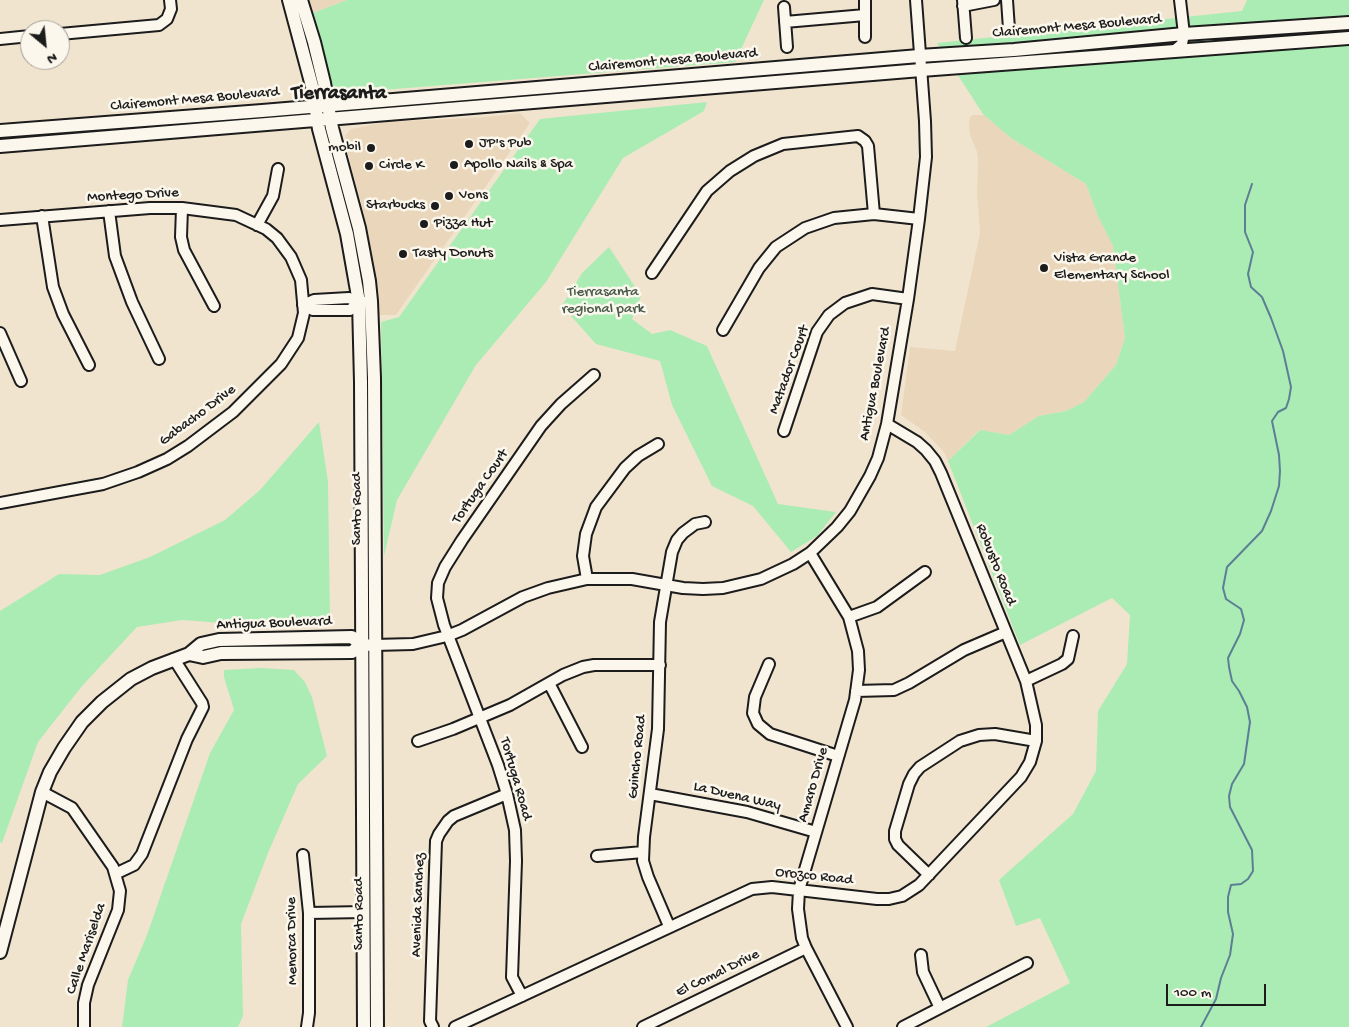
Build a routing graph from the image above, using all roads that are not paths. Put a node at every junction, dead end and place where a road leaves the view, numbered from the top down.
1 (170, 0) edge
2 (289, 0) edge
3 (302, 0) edge
4 (865, 0) edge
5 (916, 0) edge
6 (994, 0) edge
7 (1007, 0) edge
8 (1180, 0) edge
9 (963, 3) edge
10 (784, 7) dead end
11 (865, 15) junction
12 (785, 22) junction
13 (1349, 23) edge
14 (1009, 29) dead end
15 (70, 33) edge
16 (1184, 34) junction
17 (20, 37) edge
18 (865, 37) dead end
19 (966, 38) dead end
20 (1349, 38) edge
21 (0, 39) edge
22 (787, 46) dead end
23 (1174, 50) junction
24 (919, 56) junction
25 (921, 70) junction
26 (328, 105) junction
27 (315, 106) junction
28 (324, 120) junction
29 (0, 131) edge
30 (0, 146) edge
31 (278, 169) dead end
32 (182, 208) junction
33 (109, 211) junction
34 (874, 214) junction
35 (42, 216) junction
36 (919, 219) junction
37 (0, 220) edge
38 (257, 225) junction
39 (652, 273) dead end
40 (908, 299) junction
41 (365, 302) junction
42 (303, 305) junction
43 (214, 306) dead end
44 (723, 330) dead end
45 (0, 333) edge
46 (159, 359) dead end
47 (89, 365) dead end
48 (594, 375) dead end
49 (21, 381) dead end
50 (887, 424) junction
51 (784, 431) dead end
52 (658, 444) dead end
53 (0, 503) edge
54 (705, 522) dead end
55 (810, 553) junction
56 (925, 572) dead end
57 (587, 579) junction
58 (668, 586) junction
59 (849, 617) junction
60 (1006, 632) junction
61 (447, 636) junction
62 (1074, 636) dead end
63 (368, 645) junction
64 (174, 659) junction
65 (770, 664) dead end
66 (660, 665) junction
67 (1026, 680) junction
68 (549, 683) junction
69 (856, 691) junction
70 (480, 718) junction
71 (418, 741) dead end
72 (1036, 741) junction
73 (582, 747) dead end
74 (838, 756) junction
75 (42, 792) junction
76 (507, 794) junction
77 (650, 794) junction
78 (816, 832) junction
79 (643, 852) junction
80 (303, 855) dead end
81 (597, 856) dead end
82 (115, 874) junction
83 (929, 874) junction
84 (799, 890) junction
85 (364, 912) junction
86 (308, 913) junction
87 (669, 926) junction
88 (806, 948) junction
89 (0, 952) edge
90 (921, 955) dead end
91 (1027, 963) dead end
92 (522, 996) junction
93 (940, 1008) junction
94 (84, 1027) edge
95 (307, 1027) edge
96 (364, 1027) edge
97 (377, 1027) edge
98 (433, 1027) edge
99 (455, 1027) edge
100 (643, 1027) edge
101 (847, 1027) edge
102 (903, 1027) edge

1 - 15 street
2 - 27 main road, Santo Road
3 - 26 main road, Santo Road
4 - 11 street
5 - 24 street, Antigua Boulevard
6 - 9 street
7 - 14 street
8 - 16 street
9 - 19 street
10 - 12 street
11 - 12 street
11 - 18 street
12 - 22 street
13 - 16 main road, Clairemont Mesa Boulevard
16 - 23 street
16 - 24 main road, Clairemont Mesa Boulevard
17 - 21 street
20 - 23 main road, Clairemont Mesa Boulevard
23 - 25 main road, Clairemont Mesa Boulevard
24 - 25 street, Antigua Boulevard
24 - 26 main road, Clairemont Mesa Boulevard
25 - 28 main road, Clairemont Mesa Boulevard
25 - 36 street, Antigua Boulevard
26 - 27 main road, Clairemont Mesa Boulevard
26 - 28 main road, Santo Road
27 - 28 main road, Santo Road
27 - 29 main road, Clairemont Mesa Boulevard
28 - 30 main road, Clairemont Mesa Boulevard
28 - 41 main road, Santo Road
31 - 38 street
32 - 33 street, Montego Drive
32 - 38 street, Montego Drive
32 - 43 street
33 - 35 street, Montego Drive
33 - 46 street
34 - 36 street
34 - 39 street
34 - 44 street
35 - 37 street, Montego Drive
35 - 47 street
36 - 40 street, Antigua Boulevard
38 - 42 street, Montego Drive
40 - 50 street, Antigua Boulevard
40 - 51 street, Matador Court
41 - 42 street
41 - 63 main road, Santo Road
42 - 53 street, Gabacho Drive
45 - 49 street
48 - 61 street, Tortuga Court
50 - 55 street, Antigua Boulevard
50 - 60 street, Robusto Road
52 - 57 street
54 - 58 street, Guincho Road
55 - 58 street, Antigua Boulevard
55 - 59 street, Amaro Drive
56 - 59 street
57 - 58 street, Antigua Boulevard
57 - 61 street, Antigua Boulevard
58 - 66 street, Guincho Road
59 - 69 street, Amaro Drive
60 - 67 street, Robusto Road
60 - 69 street
61 - 63 street, Antigua Boulevard
61 - 70 street, Tortuga Road
62 - 67 street
63 - 64 main road, Antigua Boulevard
63 - 85 main road, Santo Road
63 - 97 main road, Santo Road
64 - 75 main road, Antigua Boulevard
64 - 82 street
65 - 74 street
66 - 68 street
66 - 77 street, Guincho Road
67 - 72 street, Robusto Road
68 - 70 street
68 - 73 street
69 - 74 street, Amaro Drive
70 - 71 street
70 - 76 street, Tortuga Road
72 - 83 street, Orozco Road
72 - 83 street
74 - 78 street, Amaro Drive
75 - 82 street, Calle Mariselda
75 - 89 main road, Antigua Boulevard
76 - 92 street, Tortuga Road
76 - 98 street, Avenida Sanchez
77 - 78 street, La Duena Way
77 - 79 street, Guincho Road
78 - 84 street, Amaro Drive
79 - 81 street
79 - 87 street, Guincho Road
80 - 86 street, Menorca Drive
82 - 94 street, Calle Mariselda
83 - 84 street, Orozco Road
84 - 87 street, Orozco Road
84 - 88 street, Amaro Drive
85 - 86 street
85 - 96 main road, Santo Road
86 - 95 street, Menorca Drive
87 - 92 street, Orozco Road
88 - 100 street, El Comal Drive
88 - 101 street, Amaro Drive
90 - 93 street
91 - 93 street
92 - 99 street, Orozco Road
93 - 102 street

